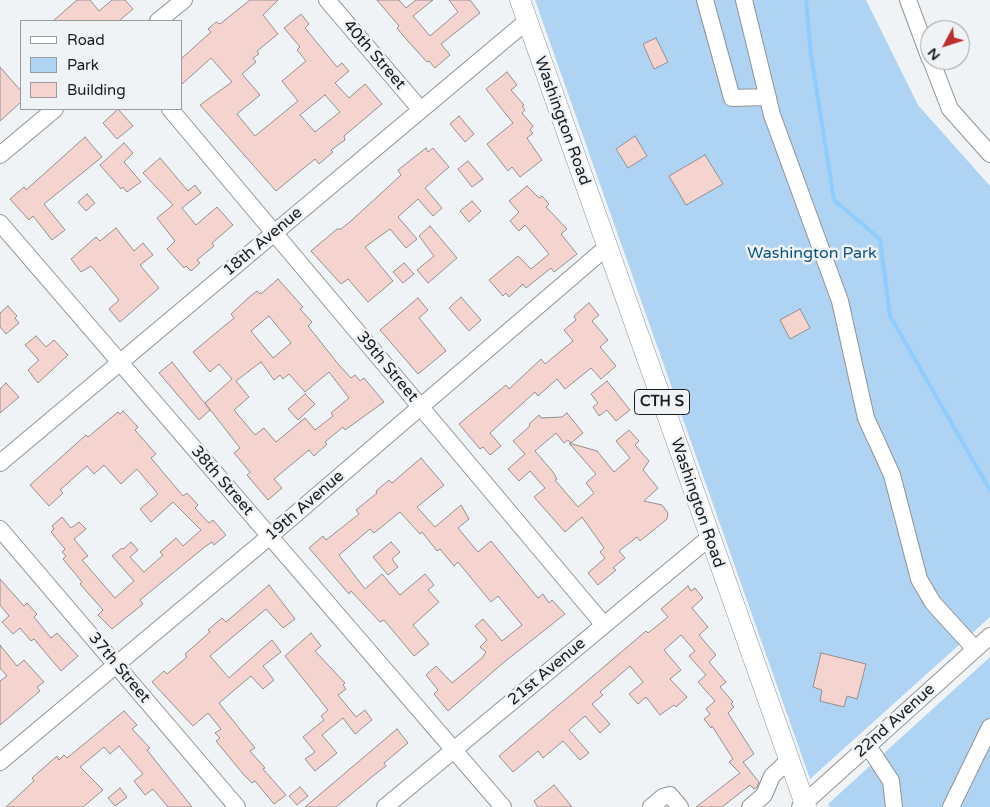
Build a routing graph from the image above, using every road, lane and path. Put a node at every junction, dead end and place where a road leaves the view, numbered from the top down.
1 (184, 0) edge
2 (326, 0) edge
3 (520, 0) edge
4 (705, 0) edge
5 (744, 0) edge
6 (909, 3) edge
7 (159, 20) edge
8 (526, 21) junction
9 (920, 32) edge
10 (934, 70) edge
11 (768, 97) junction
12 (54, 110) edge
13 (171, 110) edge
14 (421, 110) junction
15 (990, 154) edge
16 (0, 155) edge
17 (0, 222) edge
18 (274, 233) junction
19 (608, 246) junction
20 (120, 362) junction
21 (420, 407) junction
22 (0, 463) edge
23 (0, 529) edge
24 (270, 536) junction
25 (709, 538) junction
26 (604, 625) junction
27 (990, 636) edge
28 (975, 649) junction
29 (116, 665) junction
30 (990, 728) edge
31 (868, 746) junction
32 (454, 750) junction
33 (789, 760) junction
34 (0, 762) edge
35 (804, 806) edge
36 (237, 807) edge
37 (385, 807) edge
38 (503, 807) edge
39 (651, 807) edge
40 (680, 807) edge
41 (750, 807) edge
42 (894, 807) edge
43 (951, 807) edge

1 - 7 street
2 - 14 street, 40th Street
3 - 8 main road, Washington Road / CTH S
4 - 11 street
5 - 11 street
6 - 9 street
8 - 14 street, 18th Avenue
8 - 19 main road, Washington Road / CTH S
10 - 15 street
11 - 28 street
12 - 16 street
13 - 18 street, 39th Street
14 - 18 street, 18th Avenue
17 - 20 street, 38th Street
18 - 20 street, 18th Avenue
18 - 21 street, 39th Street
19 - 21 street, 19th Avenue
19 - 25 main road, Washington Road / CTH S
20 - 22 street, 18th Avenue
20 - 24 street, 38th Street
21 - 24 street, 19th Avenue
21 - 26 street, 39th Street
23 - 29 street, 37th Street
24 - 29 street, 19th Avenue
24 - 32 street, 38th Street
25 - 26 street, 21st Avenue
25 - 33 main road, Washington Road / CTH S
26 - 32 street, 21st Avenue
27 - 28 street, 22nd Avenue
28 - 31 street, 22nd Avenue
29 - 34 street, 19th Avenue
29 - 36 street, 37th Street
30 - 43 street
31 - 35 street, 22nd Avenue
31 - 42 street
32 - 37 street, 21st Avenue
32 - 38 street, 38th Street
33 - 35 main road, Washington Road / CTH S
33 - 41 street
39 - 40 street

